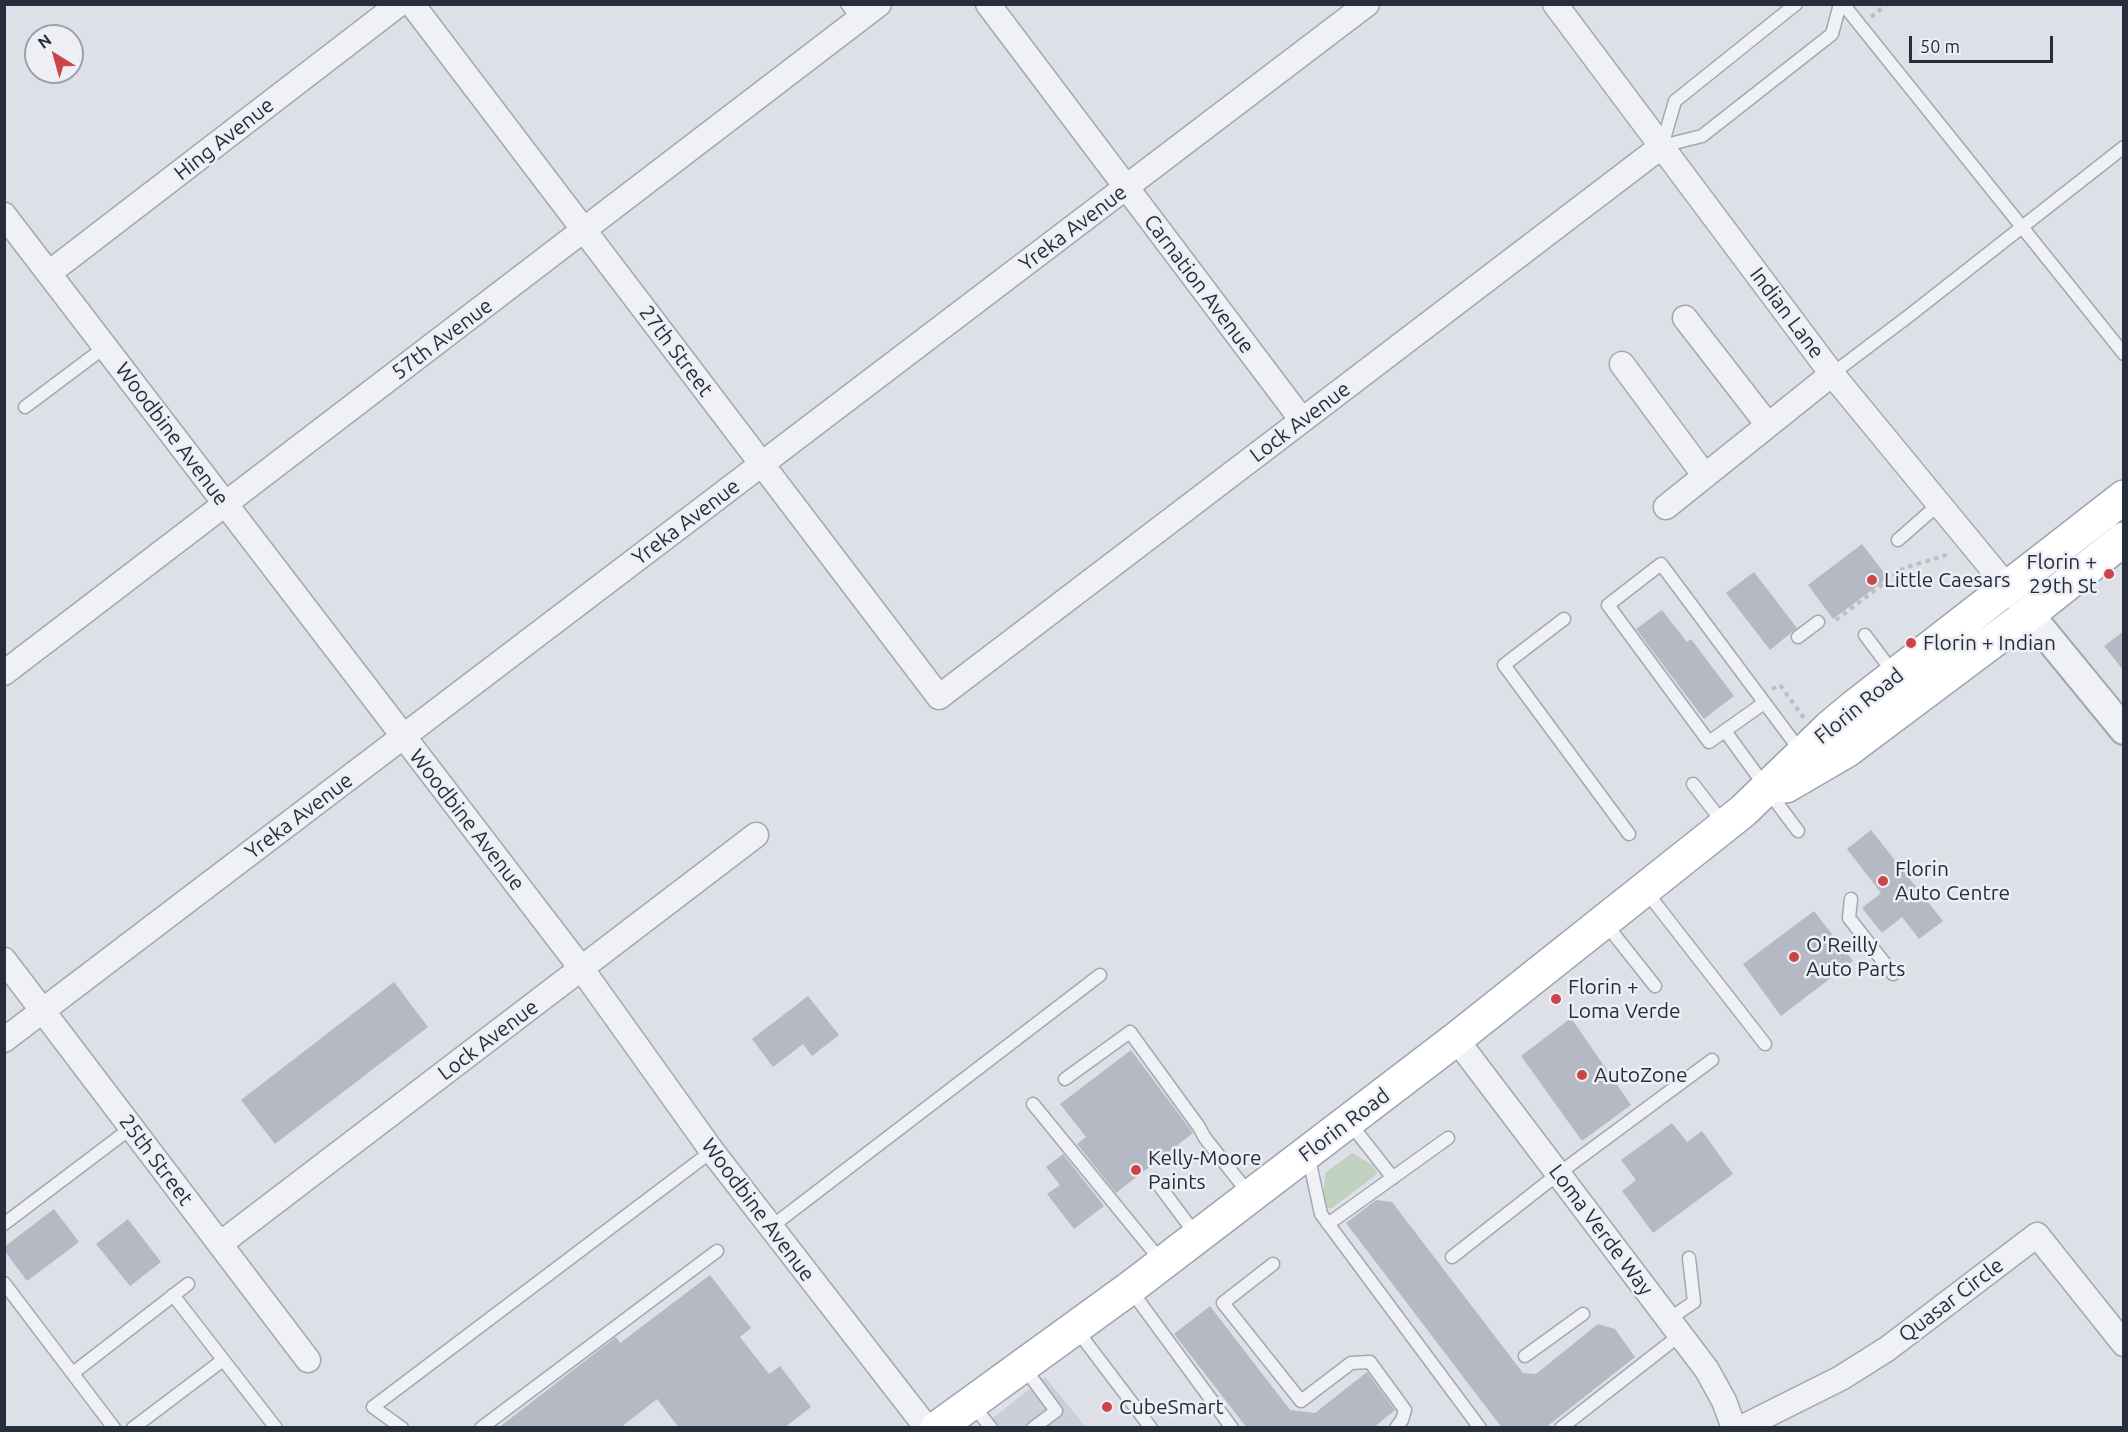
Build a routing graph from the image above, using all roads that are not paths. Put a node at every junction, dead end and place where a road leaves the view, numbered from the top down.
1 (399, 4) edge
2 (412, 4) edge
3 (879, 4) edge
4 (988, 4) edge
5 (1367, 4) edge
6 (1555, 4) edge
7 (1796, 4) edge
8 (1842, 4) edge
9 (853, 12) edge
10 (1662, 146) junction
11 (2124, 147) edge
12 (1127, 188) junction
13 (4, 215) edge
14 (2023, 228) junction
15 (584, 230) junction
16 (49, 273) junction
17 (1685, 318) dead end
18 (105, 346) junction
19 (2124, 354) edge
20 (1622, 364) dead end
21 (1832, 374) junction
22 (25, 407) dead end
23 (1302, 420) junction
24 (1768, 425) junction
25 (762, 464) junction
26 (1705, 476) junction
27 (2124, 497) edge
28 (226, 504) junction
29 (1939, 504) junction
30 (1666, 507) dead end
31 (2124, 539) edge
32 (1898, 540) dead end
33 (2008, 589) junction
34 (2029, 614) junction
35 (1564, 619) dead end
36 (1818, 622) dead end
37 (1865, 635) dead end
38 (1798, 637) dead end
39 (4, 673) edge
40 (1895, 676) junction
41 (939, 697) joint
42 (1764, 703) junction
43 (2124, 730) edge
44 (1725, 731) junction
45 (403, 737) junction
46 (1802, 753) junction
47 (1693, 784) dead end
48 (1769, 791) junction
49 (1734, 818) junction
50 (1798, 831) dead end
51 (1629, 834) dead end
52 (756, 835) dead end
53 (1645, 889) junction
54 (1851, 899) dead end
55 (1604, 922) junction
56 (4, 960) edge
57 (581, 968) junction
58 (1893, 974) dead end
59 (1101, 975) dead end
60 (1655, 986) dead end
61 (43, 1011) junction
62 (4, 1040) edge
63 (1456, 1040) junction
64 (1765, 1044) dead end
65 (1712, 1060) dead end
66 (1065, 1079) dead end
67 (1033, 1104) dead end
68 (1348, 1122) junction
69 (131, 1128) junction
70 (1448, 1138) dead end
71 (712, 1151) junction
72 (1308, 1153) junction
73 (1558, 1174) junction
74 (1393, 1178) junction
75 (1155, 1180) dead end
76 (1251, 1196) junction
77 (4, 1224) edge
78 (1328, 1224) junction
79 (771, 1227) junction
80 (1198, 1236) junction
81 (220, 1244) junction
82 (717, 1251) dead end
83 (1452, 1257) dead end
84 (1689, 1258) dead end
85 (1162, 1263) junction
86 (1273, 1264) dead end
87 (4, 1283) edge
88 (188, 1284) dead end
89 (1130, 1288) junction
90 (173, 1295) junction
91 (1582, 1314) dead end
92 (1674, 1327) junction
93 (1075, 1328) junction
94 (2124, 1344) edge
95 (1525, 1356) dead end
96 (223, 1360) junction
97 (308, 1360) dead end
98 (1023, 1365) junction
99 (73, 1373) junction
100 (981, 1415) edge
101 (114, 1428) edge
102 (134, 1428) edge
103 (276, 1428) edge
104 (402, 1428) edge
105 (481, 1428) edge
106 (927, 1428) edge
107 (936, 1428) edge
108 (1033, 1428) edge
109 (1151, 1428) edge
110 (1232, 1428) edge
111 (1396, 1428) edge
112 (1480, 1428) edge
113 (1561, 1428) edge
114 (1734, 1428) edge
115 (1741, 1428) edge

1 - 16 street, Hing Avenue
2 - 15 street, 27th Street
3 - 9 street, 57th Avenue
4 - 12 street, Carnation Avenue
5 - 12 street, Yreka Avenue
6 - 10 street, Indian Lane
7 - 10 lane
8 - 10 lane
8 - 14 lane
9 - 15 street, 57th Avenue
10 - 21 street, Indian Lane
10 - 23 street, Lock Avenue
11 - 14 lane
12 - 23 street, Carnation Avenue
12 - 25 street, Yreka Avenue
13 - 16 street, Woodbine Avenue
14 - 19 lane
14 - 21 lane
15 - 25 street, 27th Street
15 - 28 street, 57th Avenue
16 - 18 street, Woodbine Avenue
17 - 24 street
18 - 22 lane
18 - 28 street, Woodbine Avenue
20 - 26 street
21 - 24 street
21 - 29 street, Indian Lane
23 - 41 street, Lock Avenue
24 - 26 street
25 - 41 street, 27th Street
25 - 45 street, Yreka Avenue
26 - 30 street
27 - 33 main road, Florin Road
28 - 39 street, 57th Avenue
28 - 45 street, Woodbine Avenue
29 - 32 lane
29 - 33 street, Indian Lane
31 - 34 main road, Florin Road
33 - 34 street, Indian Lane
33 - 40 main road, Florin Road
34 - 43 street
34 - 48 main road, Florin Road
35 - 51 lane
36 - 38 lane
37 - 40 lane
40 - 46 main road, Florin Road
42 - 44 lane
42 - 44 lane
42 - 46 lane
44 - 48 lane
45 - 57 street, Woodbine Avenue
45 - 61 street, Yreka Avenue
46 - 48 main road, Florin Road
47 - 49 lane
48 - 49 main road, Florin Road
48 - 50 lane
49 - 53 main road, Florin Road
52 - 57 street, Lock Avenue
53 - 55 main road, Florin Road
53 - 64 lane
54 - 58 lane
55 - 60 lane
55 - 63 main road, Florin Road
56 - 61 street, 25th Street
57 - 71 street, Woodbine Avenue
57 - 81 street, Lock Avenue
59 - 79 lane
61 - 62 street, Yreka Avenue
61 - 69 street, 25th Street
63 - 68 main road, Florin Road
63 - 73 street, Loma Verde Way
65 - 73 lane
66 - 76 lane
67 - 85 lane
68 - 72 main road, Florin Road
68 - 74 lane
69 - 77 lane
69 - 81 street, 25th Street
70 - 74 lane
71 - 79 street, Woodbine Avenue
71 - 104 lane
72 - 76 main road, Florin Road
72 - 78 lane
73 - 83 lane
73 - 92 street, Loma Verde Way
74 - 78 lane
75 - 80 lane
76 - 80 main road, Florin Road
78 - 112 lane
79 - 106 street, Woodbine Avenue
80 - 85 main road, Florin Road
81 - 97 street, 25th Street
82 - 105 lane
84 - 92 lane
85 - 89 main road, Florin Road
86 - 111 lane
87 - 99 lane
88 - 90 lane
89 - 93 main road, Florin Road
89 - 110 lane
90 - 96 lane
90 - 99 lane
91 - 95 lane
92 - 113 lane
92 - 114 street, Loma Verde Way
93 - 98 main road, Florin Road
93 - 109 lane
94 - 115 street, Quasar Circle
96 - 102 lane
96 - 103 lane
98 - 100 main road, Florin Road
98 - 108 lane
99 - 101 lane
100 - 107 main road, Florin Road

